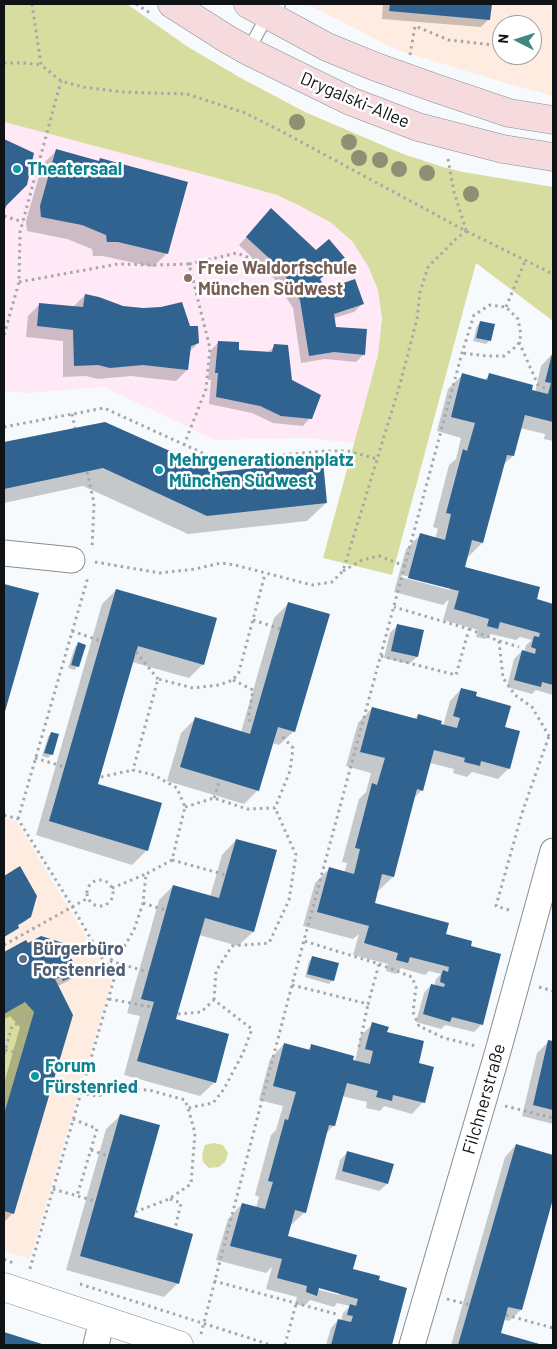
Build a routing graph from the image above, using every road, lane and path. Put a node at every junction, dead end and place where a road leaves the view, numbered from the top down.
1 (32, 4) edge
2 (172, 4) edge
3 (248, 4) edge
4 (275, 10) edge
5 (492, 45) edge
6 (252, 54) junction
7 (408, 62) dead end
8 (4, 64) edge
9 (41, 65) junction
10 (61, 81) junction
11 (553, 120) edge
12 (553, 157) edge
13 (448, 159) dead end
14 (4, 216) edge
15 (23, 222) junction
16 (466, 231) junction
17 (525, 261) junction
18 (189, 264) junction
19 (277, 270) dead end
20 (553, 274) edge
21 (19, 282) junction
22 (506, 307) junction
23 (4, 335) edge
24 (519, 342) junction
25 (462, 353) junction
26 (549, 390) dead end
27 (72, 414) junction
28 (4, 427) edge
29 (75, 428) dead end
30 (184, 445) junction
31 (377, 459) junction
32 (87, 472) dead end
33 (4, 553) edge
34 (82, 561) junction
35 (405, 566) junction
36 (343, 571) junction
37 (265, 574) junction
38 (394, 607) junction
39 (253, 620) junction
40 (281, 629) dead end
41 (469, 629) junction
42 (72, 631) junction
43 (101, 641) dead end
44 (499, 641) junction
45 (519, 647) dead end
46 (136, 652) dead end
47 (381, 656) junction
48 (158, 679) junction
49 (233, 680) junction
50 (250, 723) dead end
51 (282, 736) dead end
52 (551, 737) edge
53 (35, 758) junction
54 (65, 767) dead end
55 (133, 770) junction
56 (101, 777) dead end
57 (220, 779) dead end
58 (214, 798) junction
59 (185, 807) junction
60 (275, 808) junction
61 (4, 815) edge
62 (18, 819) junction
63 (553, 851) edge
64 (172, 860) junction
65 (146, 874) junction
66 (226, 875) dead end
67 (112, 888) junction
68 (88, 898) junction
69 (142, 903) junction
70 (72, 906) junction
71 (165, 910) dead end
72 (509, 910) dead end
73 (304, 940) junction
74 (4, 945) edge
75 (110, 961) junction
76 (379, 964) junction
77 (106, 966) junction
78 (148, 972) dead end
79 (292, 985) junction
80 (109, 999) junction
81 (214, 1000) junction
82 (368, 1004) junction
83 (152, 1007) dead end
84 (178, 1014) dead end
85 (29, 1019) dead end
86 (359, 1047) dead end
87 (4, 1049) edge
88 (498, 1051) junction
89 (4, 1054) edge
90 (22, 1054) dead end
91 (58, 1065) dead end
92 (87, 1072) junction
93 (80, 1093) junction
94 (484, 1101) junction
95 (188, 1108) junction
96 (553, 1118) edge
97 (73, 1119) junction
98 (91, 1150) junction
99 (108, 1156) dead end
100 (53, 1189) junction
101 (77, 1196) junction
102 (169, 1199) junction
103 (96, 1201) dead end
104 (135, 1212) dead end
105 (175, 1229) dead end
106 (4, 1259) edge
107 (37, 1271) dead end
108 (19, 1278) edge
109 (214, 1281) junction
110 (75, 1283) dead end
111 (296, 1304) junction
112 (336, 1314) dead end
113 (506, 1315) dead end
114 (204, 1323) junction
115 (553, 1328) edge
116 (99, 1332) edge
117 (189, 1342) edge
118 (271, 1345) edge
119 (285, 1345) edge
120 (412, 1345) edge

1 - 9 path
2 - 6 main road, Drygalski-Allee
3 - 4 main road
4 - 6 lane
4 - 11 main road
5 - 7 path
6 - 12 main road, Drygalski-Allee
8 - 9 path
9 - 10 path
10 - 15 path
10 - 16 path
13 - 16 path
14 - 15 path
15 - 21 path
16 - 17 path
16 - 31 path
17 - 20 path
17 - 22 path
18 - 19 path
18 - 21 path
18 - 30 path
21 - 23 path
22 - 24 path
22 - 25 path
24 - 25 path
24 - 26 path
25 - 35 path
27 - 28 path
27 - 29 path
27 - 30 path
30 - 31 path
31 - 36 path
32 - 34 path
33 - 34 street
34 - 37 path
34 - 42 path
35 - 36 path
35 - 38 path
36 - 37 path
37 - 39 path
38 - 41 path
38 - 47 path
39 - 40 path
39 - 49 path
41 - 44 path
41 - 47 path
42 - 43 path
42 - 53 path
44 - 45 path
44 - 52 path
46 - 48 path
47 - 73 path
48 - 49 path
48 - 55 path
49 - 50 path
51 - 60 path
52 - 72 path
53 - 54 path
53 - 62 path
55 - 56 path
55 - 59 path
57 - 58 path
58 - 59 path
58 - 60 path
59 - 64 path
60 - 81 path
61 - 62 path
62 - 70 path
63 - 88 street, Filchnerstraße
64 - 65 path
64 - 66 path
65 - 67 path
65 - 69 path
67 - 68 path
67 - 68 path
68 - 70 path
69 - 71 path
69 - 75 path
70 - 74 path
70 - 77 path
73 - 76 path
73 - 79 path
75 - 77 path
75 - 78 path
76 - 82 path
76 - 88 path
77 - 80 path
79 - 82 path
79 - 109 path
80 - 83 path
80 - 92 path
81 - 84 path
81 - 95 path
82 - 86 path
85 - 87 path
87 - 89 path
87 - 90 path
88 - 94 street, Filchnerstraße
91 - 92 path
92 - 93 path
93 - 95 path
93 - 97 path
94 - 96 path
94 - 120 street, Filchnerstraße
95 - 102 path
97 - 98 path
97 - 100 path
98 - 99 path
98 - 101 path
100 - 101 path
100 - 108 path
101 - 103 path
102 - 104 path
102 - 105 path
106 - 108 path
107 - 108 path
108 - 116 street
109 - 111 path
109 - 114 path
110 - 114 path
111 - 112 path
111 - 119 path
113 - 115 path
114 - 117 path
114 - 118 path
116 - 117 street

